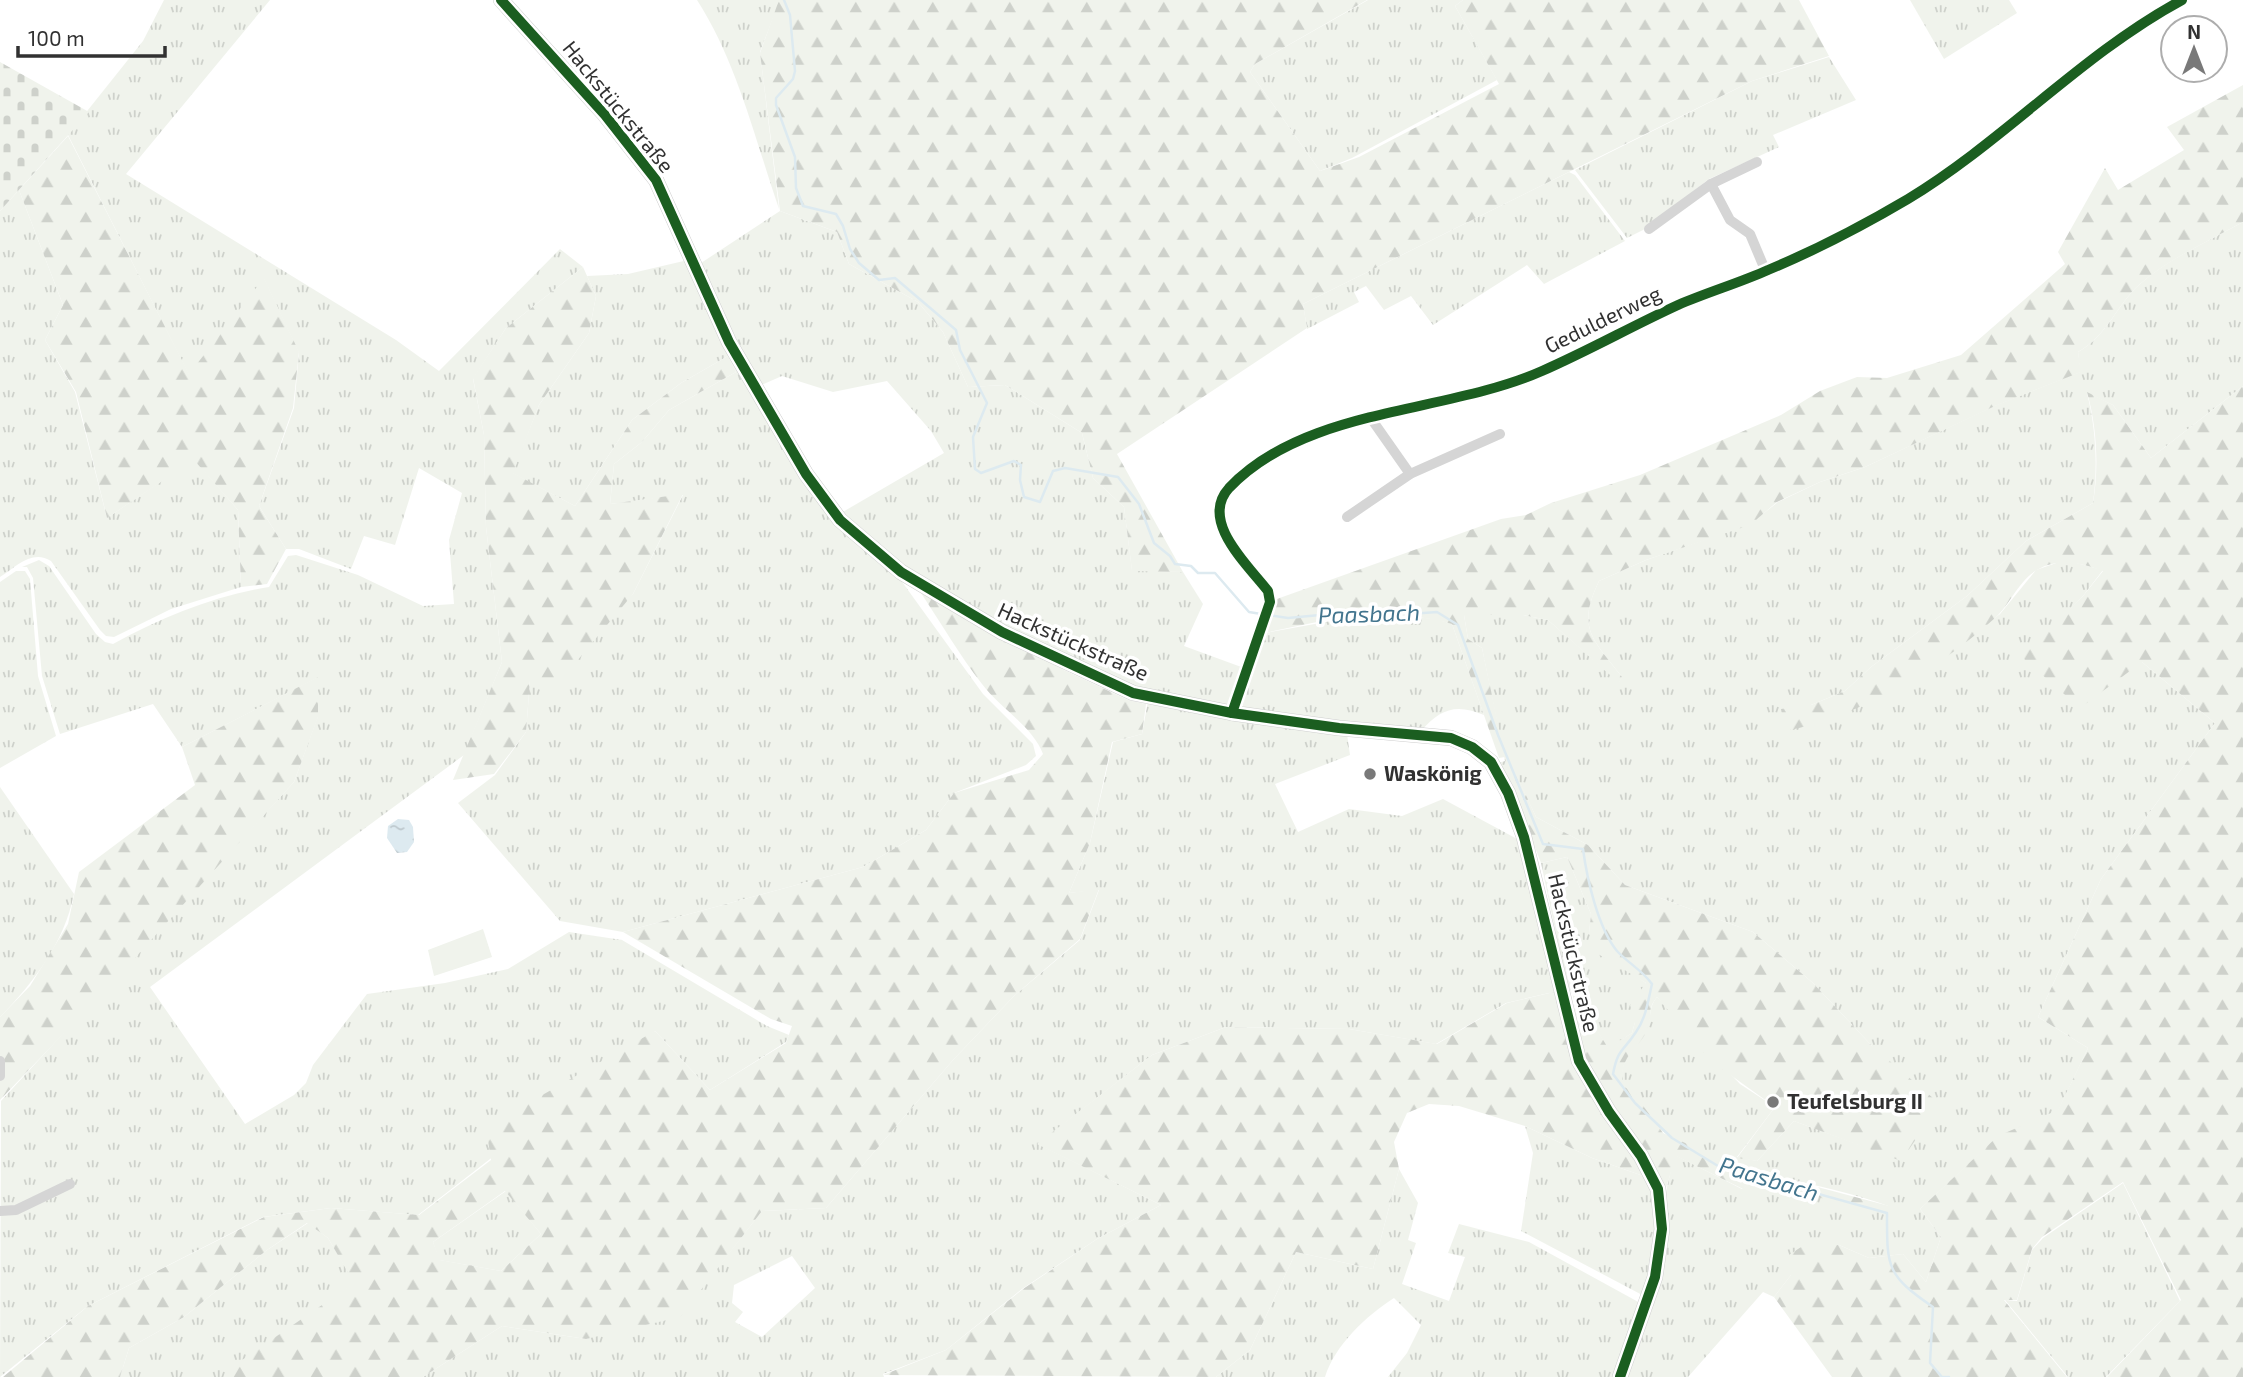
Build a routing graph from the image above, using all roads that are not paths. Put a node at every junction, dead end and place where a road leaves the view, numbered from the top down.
1 (501, 0) edge
2 (2182, 0) edge
3 (1757, 162) dead end
4 (1711, 184) junction
5 (1648, 229) dead end
6 (1766, 272) junction
7 (1370, 417) junction
8 (1500, 434) dead end
9 (1410, 474) junction
10 (1347, 517) dead end
11 (1231, 713) junction
12 (0, 1061) edge
13 (0, 1076) edge
14 (70, 1184) dead end
15 (0, 1211) edge
16 (1620, 1377) edge

1 - 11 street, Hackstückstraße
2 - 6 street, Gedulderweg
3 - 4 street
4 - 5 street
4 - 6 street
6 - 7 street, Gedulderweg
7 - 9 street
7 - 11 street, Gedulderweg
8 - 9 street
9 - 10 street
11 - 16 street, Hackstückstraße
12 - 13 street
14 - 15 street

